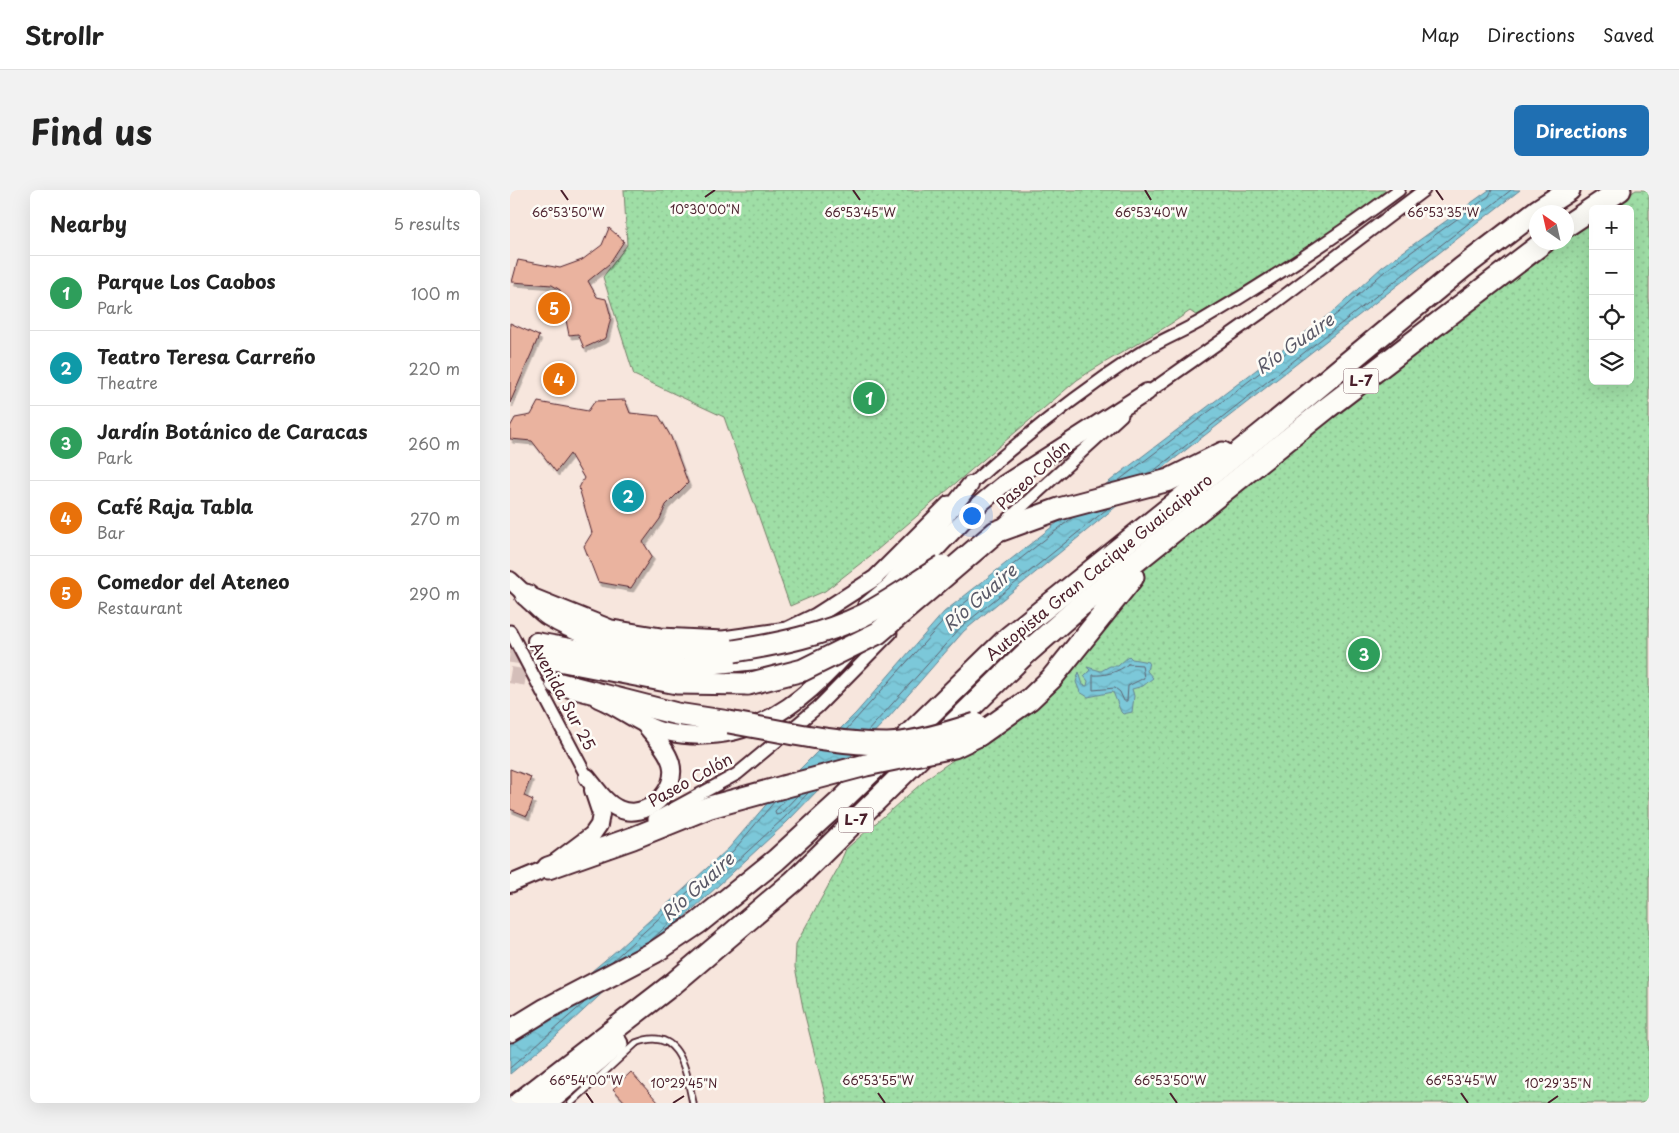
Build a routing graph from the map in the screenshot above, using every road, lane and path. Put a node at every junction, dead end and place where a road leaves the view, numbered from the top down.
1 (1399, 190) edge
2 (1424, 190) edge
3 (1570, 190) edge
4 (1620, 190) edge
5 (1574, 221) edge
6 (1533, 250) edge
7 (1147, 392) junction
8 (1265, 431) junction
9 (970, 485) junction
10 (1183, 525) junction
11 (996, 532) junction
12 (510, 580) edge
13 (526, 594) junction
14 (510, 631) edge
15 (539, 649) joint
16 (556, 683) joint
17 (644, 723) junction
18 (977, 730) junction
19 (587, 777) junction
20 (548, 868) junction
21 (510, 884) edge
22 (674, 983) junction
23 (546, 1009) junction
24 (510, 1023) edge
25 (510, 1031) edge
26 (518, 1103) edge
27 (546, 1103) edge
28 (571, 1103) edge
29 (693, 1103) edge

1 - 9 street, Paseo Colón
2 - 7 street, Paseo Colón
3 - 8 highway, Autopista Gran Cacique Guaicaipuro / L-7
4 - 5 highway
6 - 10 highway, Autopista Gran Cacique Guaicaipuro / L-7
7 - 17 main road
7 - 20 street, Paseo Colón
8 - 11 highway
8 - 23 highway, Autopista Gran Cacique Guaicaipuro / L-7
9 - 13 street
9 - 15 main road
10 - 18 highway
10 - 22 highway, Autopista Gran Cacique Guaicaipuro / L-7
11 - 13 highway, bridge
11 - 15 highway, bridge
12 - 13 main road
14 - 19 street, Avenida Sur 25
16 - 17 main road
16 - 18 highway, bridge
17 - 19 main road
18 - 20 highway, bridge
19 - 20 main road
20 - 21 main road
22 - 26 highway, Autopista Gran Cacique Guaicaipuro / L-7
22 - 27 highway
23 - 24 highway
23 - 25 highway, Autopista Gran Cacique Guaicaipuro / L-7
28 - 29 lane

